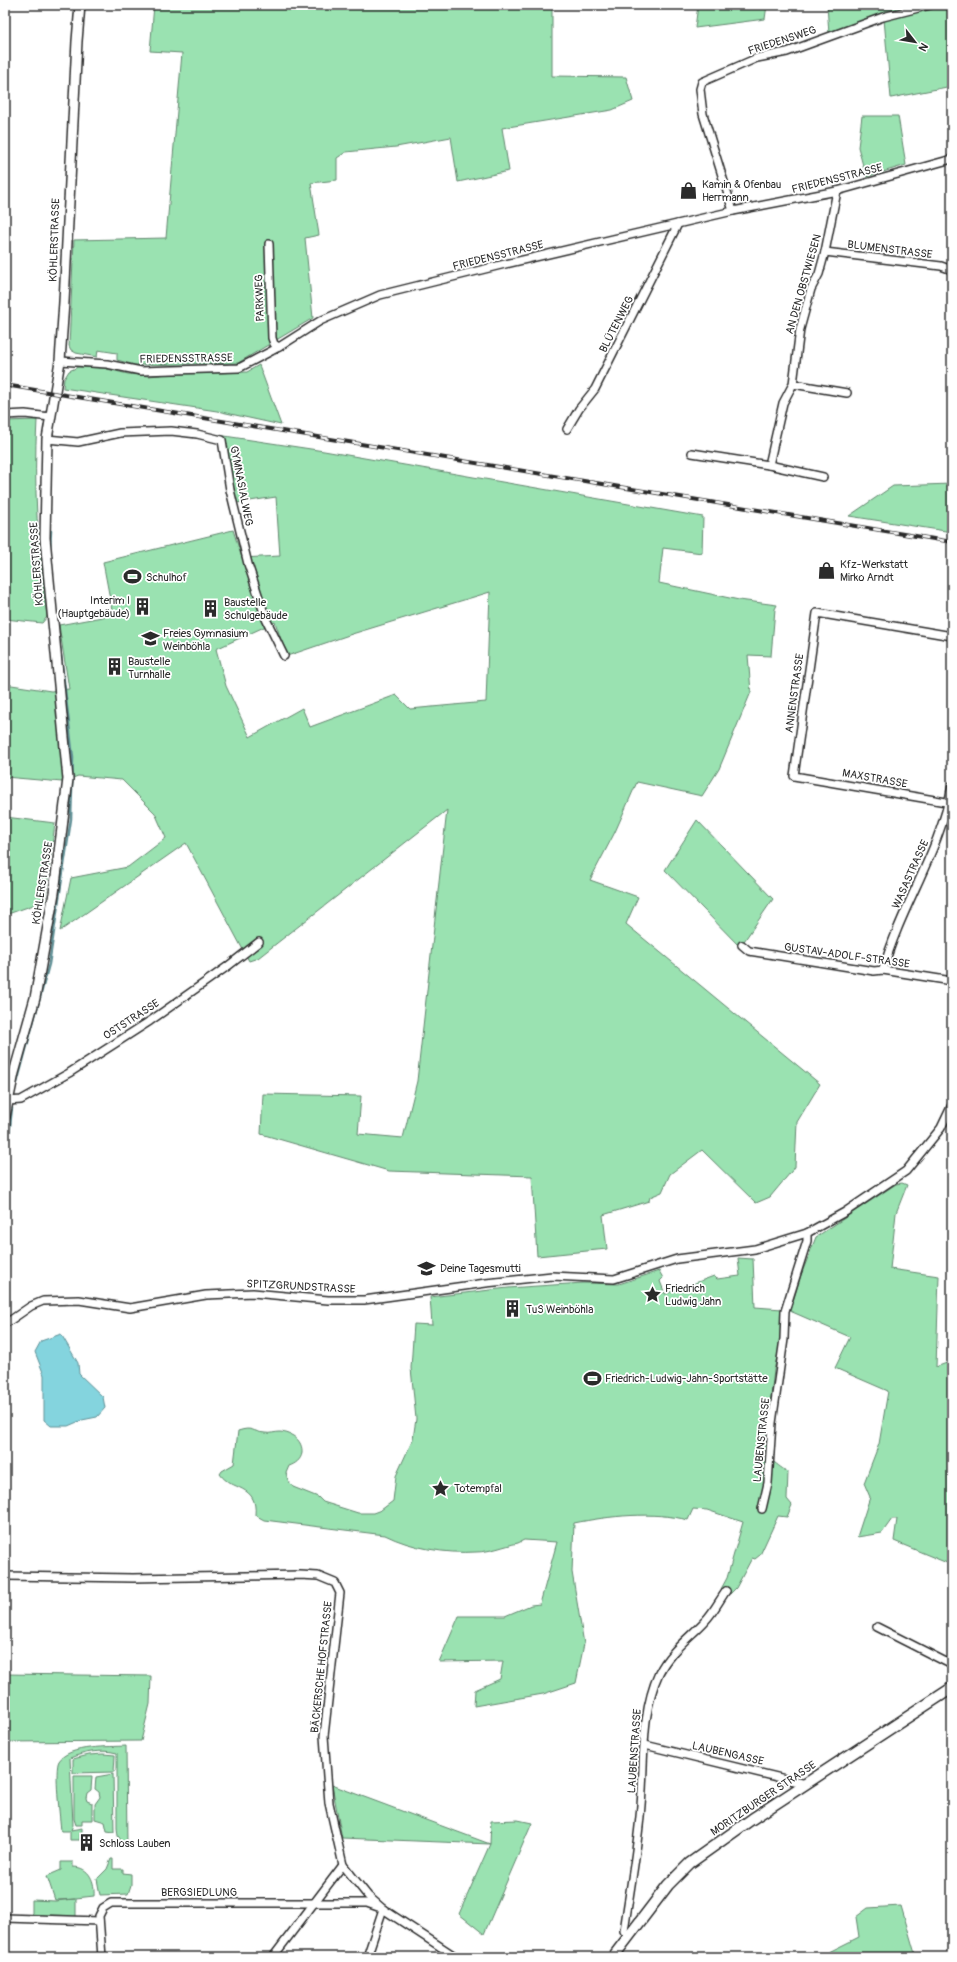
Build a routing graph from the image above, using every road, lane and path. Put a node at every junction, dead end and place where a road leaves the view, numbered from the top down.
1 (80, 5) edge
2 (930, 5) edge
3 (952, 159) edge
4 (837, 191) junction
5 (733, 212) junction
6 (678, 224) junction
7 (269, 244) dead end
8 (825, 252) junction
9 (952, 270) edge
10 (279, 347) junction
11 (60, 361) junction
12 (793, 384) junction
13 (847, 393) dead end
14 (5, 415) edge
15 (50, 417) junction
16 (567, 429) dead end
17 (47, 439) junction
18 (692, 453) dead end
19 (769, 465) junction
20 (823, 476) dead end
21 (952, 636) edge
22 (284, 656) dead end
23 (794, 776) joint
24 (952, 785) edge
25 (951, 802) edge
26 (259, 942) dead end
27 (742, 945) dead end
28 (883, 970) junction
29 (952, 981) edge
30 (8, 1101) junction
31 (952, 1105) edge
32 (5, 1116) edge
33 (807, 1232) junction
34 (5, 1324) edge
35 (762, 1509) dead end
36 (5, 1576) edge
37 (726, 1591) dead end
38 (877, 1627) dead end
39 (952, 1665) edge
40 (952, 1688) edge
41 (645, 1745) junction
42 (806, 1784) junction
43 (343, 1865) junction
44 (312, 1903) junction
45 (383, 1909) junction
46 (5, 1918) edge
47 (99, 1922) junction
48 (628, 1936) junction
49 (102, 1957) edge
50 (273, 1957) edge
51 (367, 1957) edge
52 (456, 1957) edge
53 (613, 1957) edge

1 - 11 street, KÖHLERSTRASSE
2 - 5 street, FRIEDENSWEG
3 - 4 street, FRIEDENSSTRASSE
4 - 5 street, FRIEDENSSTRASSE
4 - 8 street, AN DEN OBSTWIESEN
5 - 6 street, FRIEDENSSTRASSE
6 - 10 street, FRIEDENSSTRASSE
6 - 16 street, BLÜTENWEG
7 - 10 street, PARKWEG
8 - 9 street, BLUMENSTRASSE
8 - 12 street, AN DEN OBSTWIESEN
10 - 11 street, FRIEDENSSTRASSE
11 - 15 street, KÖHLERSTRASSE
12 - 13 street
12 - 19 street, AN DEN OBSTWIESEN
14 - 15 street
15 - 17 street, KÖHLERSTRASSE
17 - 22 street, GYMNASIALWEG
17 - 30 street, KÖHLERSTRASSE
18 - 19 street
19 - 20 street
21 - 23 street, ANNENSTRASSE
23 - 25 street, MAXSTRASSE
24 - 25 street, WASASTRASSE
25 - 28 street, WASASTRASSE
26 - 30 street, OSTSTRASSE
27 - 28 street, GUSTAV-ADOLF-STRASSE
28 - 29 street, GUSTAV-ADOLF-STRASSE
30 - 32 street, KÖHLERSTRASSE
31 - 33 street, SPITZGRUNDSTRASSE
33 - 34 street, SPITZGRUNDSTRASSE
33 - 35 street, LAUBENSTRASSE
36 - 43 street, BÄCKERSCHE HOFSTRASSE
37 - 41 street, LAUBENSTRASSE
38 - 39 street
40 - 42 main road, MORITZBURGER STRASSE
41 - 42 street, LAUBENGASSE
41 - 48 street, LAUBENSTRASSE
42 - 48 main road, MORITZBURGER STRASSE
43 - 44 street
43 - 45 street, BÄCKERSCHE HOFSTRASSE
44 - 45 street
44 - 47 street, BERGSIEDLUNG
44 - 50 street
45 - 51 street
45 - 52 street, BÄCKERSCHE HOFSTRASSE
46 - 47 street
47 - 49 street
48 - 53 main road, MORITZBURGER STRASSE

